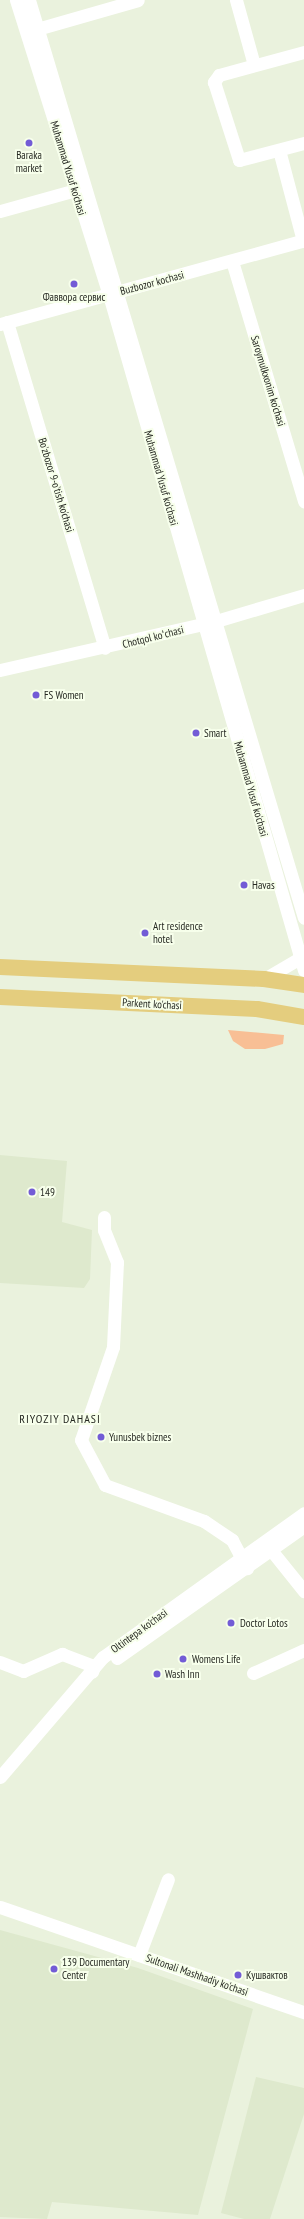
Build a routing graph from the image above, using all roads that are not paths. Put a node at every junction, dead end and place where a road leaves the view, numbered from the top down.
1 (16, 0) edge
2 (29, 0) edge
3 (138, 0) edge
4 (236, 0) edge
5 (32, 31) junction
6 (304, 52) edge
7 (254, 65) junction
8 (304, 143) edge
9 (279, 150) junction
10 (79, 190) junction
11 (0, 211) edge
12 (303, 241) edge
13 (232, 261) junction
14 (114, 293) junction
15 (4, 323) edge
16 (304, 501) edge
17 (304, 594) edge
18 (210, 623) junction
19 (105, 648) junction
20 (0, 670) edge
21 (304, 918) edge
22 (302, 964) edge
23 (0, 967) edge
24 (264, 979) junction
25 (304, 985) edge
26 (0, 997) edge
27 (303, 1014) edge
28 (104, 1217) dead end
29 (304, 1513) edge
30 (304, 1526) edge
31 (271, 1550) junction
32 (245, 1564) junction
33 (304, 1591) edge
34 (304, 1650) edge
35 (0, 1662) edge
36 (92, 1672) junction
37 (253, 1673) dead end
38 (61, 1710) junction
39 (0, 1777) edge
40 (0, 1785) edge
41 (168, 1879) dead end
42 (0, 1907) edge
43 (139, 1955) junction
44 (304, 2012) edge

1 - 5 street, Muhammad Yusuf ko'chasi
2 - 5 street, Muhammad Yusuf ko'chasi
3 - 5 street
4 - 7 street
5 - 10 street, Muhammad Yusuf ko'chasi
6 - 7 street
7 - 9 street
8 - 9 street
9 - 12 street
10 - 11 street
10 - 14 street, Muhammad Yusuf ko'chasi
12 - 13 street, Buzbozor kochasi
13 - 14 street, Buzbozor kochasi
13 - 16 street, Saroymulkxonim ko'chasi
14 - 15 street, Buzbozor kochasi
14 - 18 street, Muhammad Yusuf ko'chasi
15 - 19 street, Bo'zbozor 9-o'tish ko'chasi
17 - 18 street, Chotqol koʻchasi
18 - 19 street, Chotqol koʻchasi
18 - 21 street, Muhammad Yusuf ko'chasi
18 - 22 street, Muhammad Yusuf ko'chasi
19 - 20 street, Chotqol koʻchasi
22 - 24 street, Muhammad Yusuf ko'chasi
23 - 24 main road
24 - 25 main road
26 - 27 main road, Parkent ko'chasi
28 - 32 street
29 - 32 street, Oltintepa ko'chasi
30 - 31 street, Oltintepa ko'chasi
31 - 32 street, Oltintepa ko'chasi
31 - 33 street
32 - 36 street, Oltintepa ko'chasi
34 - 37 street
35 - 36 street
36 - 38 street, Oltintepa ko'chasi
38 - 39 street, Oltintepa ko'chasi
38 - 40 street, Oltintepa ko'chasi
41 - 43 street
42 - 43 street, Sultonali Mashhadiy ko'chasi
43 - 44 street, Sultonali Mashhadiy ko'chasi

